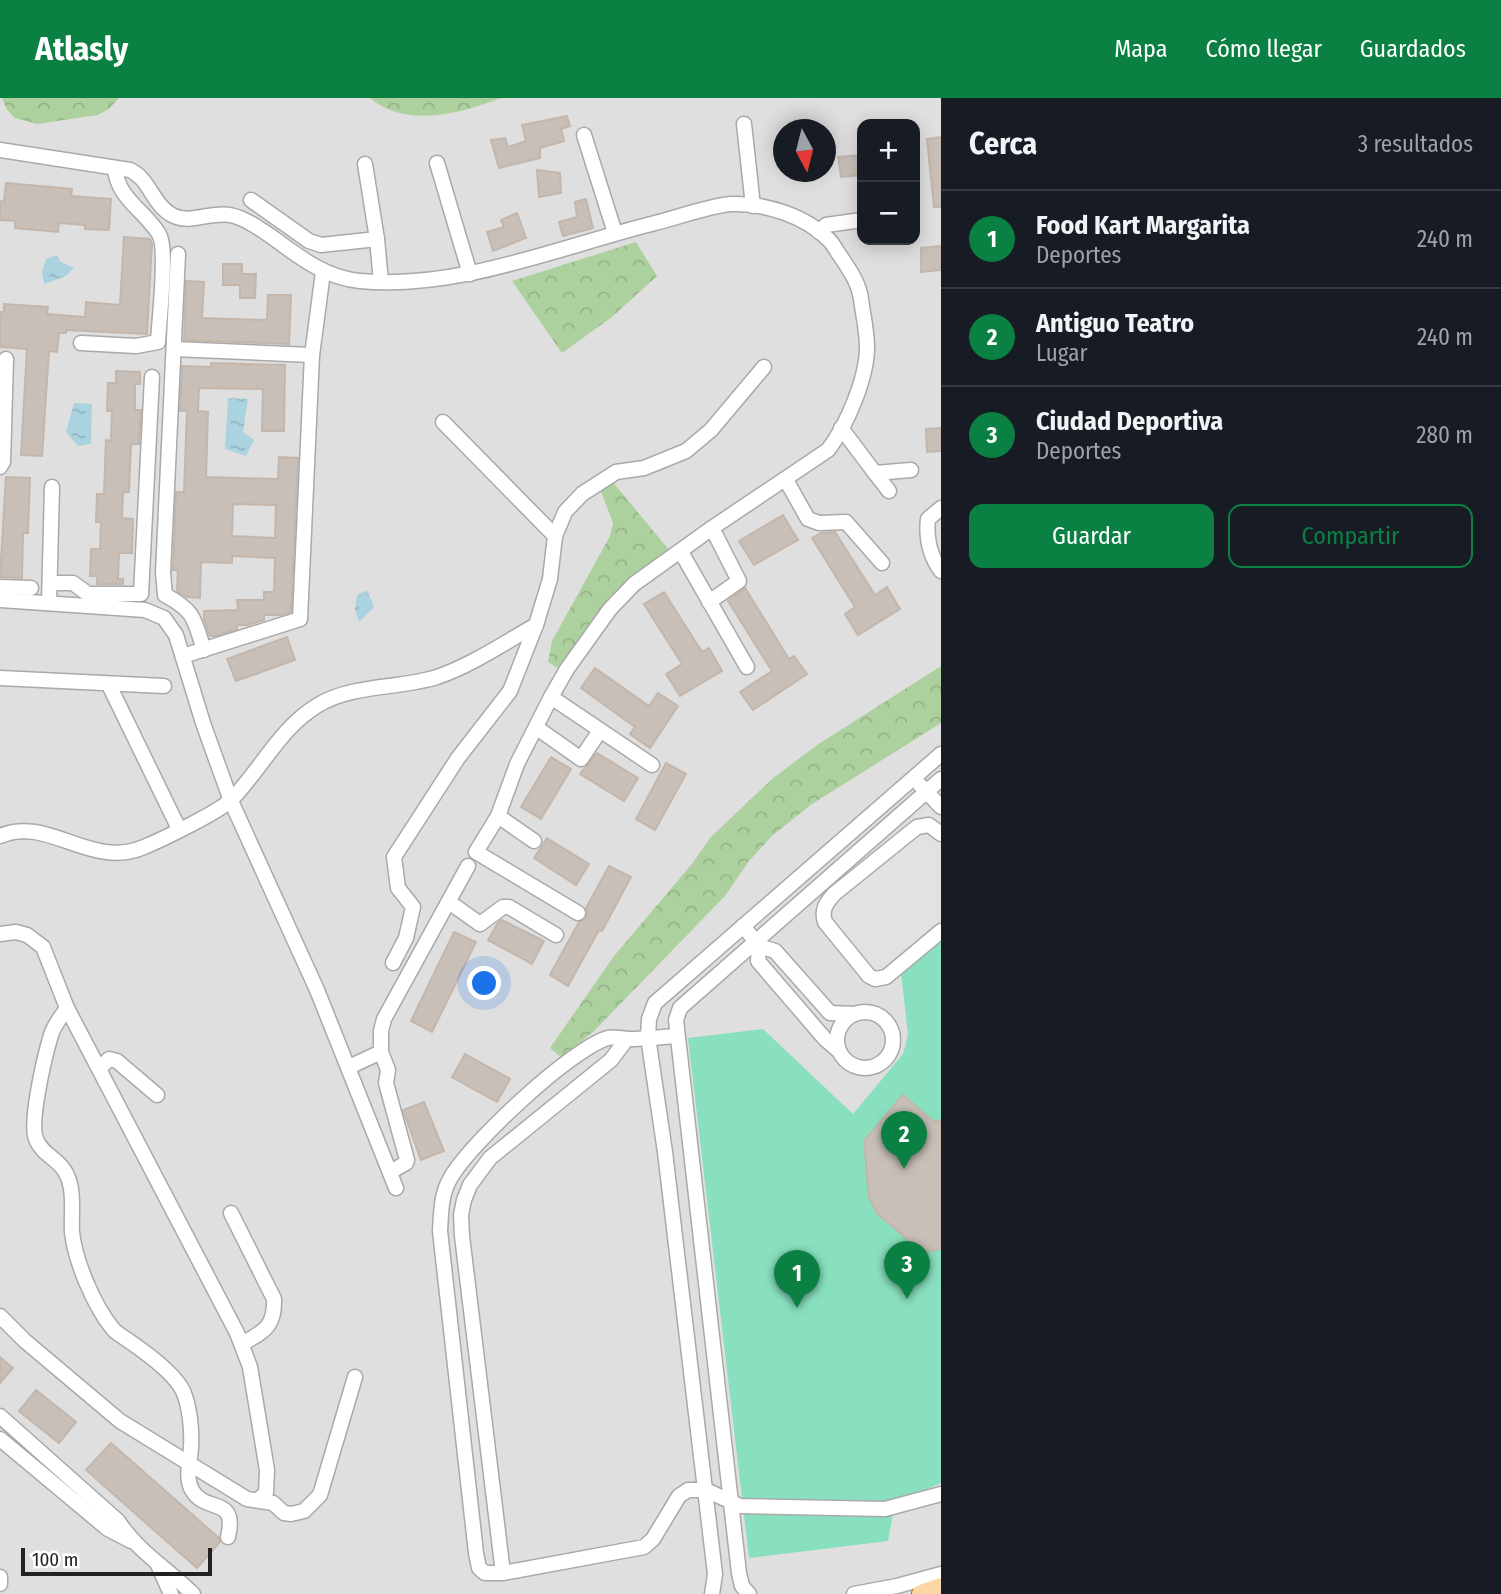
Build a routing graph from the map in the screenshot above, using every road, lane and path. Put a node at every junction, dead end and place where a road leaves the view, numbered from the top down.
1 (744, 124) dead end
2 (584, 135) dead end
3 (0, 151) edge
4 (437, 163) dead end
5 (365, 164) dead end
6 (115, 168) junction
7 (251, 200) dead end
8 (753, 206) junction
9 (857, 221) edge
10 (819, 232) junction
11 (615, 233) junction
12 (377, 239) junction
13 (178, 254) dead end
14 (323, 272) junction
15 (470, 274) junction
16 (381, 282) junction
17 (81, 343) dead end
18 (174, 349) junction
19 (312, 355) junction
20 (6, 359) dead end
21 (764, 368) dead end
22 (152, 377) dead end
23 (443, 422) dead end
24 (841, 428) junction
25 (0, 467) edge
26 (911, 470) dead end
27 (875, 473) junction
28 (786, 480) junction
29 (52, 487) dead end
30 (889, 491) dead end
31 (941, 508) edge
32 (712, 528) junction
33 (555, 536) junction
34 (681, 552) junction
35 (882, 563) dead end
36 (941, 571) edge
37 (50, 583) junction
38 (0, 587) edge
39 (30, 588) dead end
40 (0, 600) edge
41 (709, 602) junction
42 (49, 603) junction
43 (536, 625) junction
44 (204, 650) junction
45 (183, 656) junction
46 (747, 667) dead end
47 (0, 678) edge
48 (109, 685) junction
49 (164, 686) dead end
50 (551, 697) junction
51 (537, 729) junction
52 (600, 732) junction
53 (941, 754) edge
54 (652, 765) dead end
55 (914, 779) junction
56 (941, 779) edge
57 (927, 792) junction
58 (231, 801) junction
59 (941, 807) edge
60 (498, 816) junction
61 (178, 830) junction
62 (941, 834) edge
63 (0, 836) edge
64 (534, 841) dead end
65 (468, 866) dead end
66 (449, 902) junction
67 (578, 913) dead end
68 (743, 926) junction
69 (941, 931) edge
70 (0, 933) edge
71 (556, 935) dead end
72 (758, 944) junction
73 (393, 962) dead end
74 (67, 1008) junction
75 (854, 1014) junction
76 (677, 1036) junction
77 (648, 1037) junction
78 (626, 1040) junction
79 (839, 1051) junction
80 (381, 1052) junction
81 (349, 1067) junction
82 (100, 1068) junction
83 (158, 1094) dead end
84 (689, 1150) junction
85 (665, 1152) junction
86 (390, 1172) junction
87 (396, 1188) dead end
88 (231, 1213) dead end
89 (0, 1316) edge
90 (242, 1344) junction
91 (355, 1377) dead end
92 (0, 1416) edge
93 (0, 1439) edge
94 (190, 1464) junction
95 (706, 1490) junction
96 (941, 1494) edge
97 (260, 1499) junction
98 (731, 1503) junction
99 (229, 1536) dead end
100 (132, 1542) junction
101 (159, 1566) junction
102 (503, 1573) junction
103 (739, 1573) junction
104 (715, 1574) junction
105 (941, 1574) edge
106 (0, 1577) edge
107 (0, 1584) edge
108 (941, 1587) edge
109 (171, 1594) edge
110 (193, 1594) edge
111 (712, 1594) edge
112 (749, 1594) edge
113 (854, 1594) edge
114 (921, 1594) edge

1 - 8 street
2 - 11 street
3 - 6 street
4 - 15 street
5 - 12 street
6 - 14 street
6 - 17 street
7 - 12 street
8 - 10 street
8 - 11 street
9 - 10 street
10 - 24 street
11 - 15 street
12 - 16 street
13 - 18 street
14 - 16 street
14 - 19 street
15 - 16 street
18 - 19 street
18 - 44 street
19 - 44 street
20 - 25 street
21 - 33 street
22 - 37 street
23 - 33 street
24 - 27 street
24 - 28 street
26 - 27 street
27 - 30 street
28 - 32 street
28 - 35 street
29 - 37 street
31 - 36 street
32 - 34 street
32 - 41 street
33 - 43 street
34 - 41 street
34 - 50 street
37 - 42 street
38 - 39 street
40 - 42 street
41 - 46 street
42 - 45 street
43 - 58 street
43 - 73 street
44 - 45 street
45 - 58 street
47 - 48 street
48 - 49 street
48 - 61 street
50 - 51 street
50 - 52 street
51 - 52 street
51 - 60 street
52 - 54 street
53 - 55 street
55 - 57 street
55 - 68 street
56 - 57 street
57 - 59 street
57 - 72 street
58 - 61 street
58 - 81 street
60 - 64 street
60 - 67 street
61 - 63 street
62 - 69 street
65 - 66 street
66 - 71 street
66 - 80 street
68 - 72 street
68 - 77 street
70 - 74 street
72 - 75 street
72 - 76 street
72 - 79 street
74 - 82 street
74 - 94 street
75 - 79 street
75 - 79 street
76 - 77 street
76 - 84 street
77 - 78 street
77 - 85 street
78 - 102 street
78 - 102 street
80 - 81 street
80 - 86 street
81 - 86 street
82 - 83 street
82 - 90 street
84 - 85 street
84 - 98 street
85 - 95 street
86 - 87 street
88 - 90 street
89 - 94 street
90 - 97 street
91 - 97 street
92 - 100 street
93 - 100 street
94 - 97 street
94 - 99 street
95 - 98 street
95 - 102 street
95 - 104 street
96 - 98 street
98 - 103 street
100 - 101 street
101 - 109 street
101 - 110 street
103 - 104 street
103 - 112 street
104 - 111 street
105 - 113 street
106 - 107 street
108 - 114 main road

